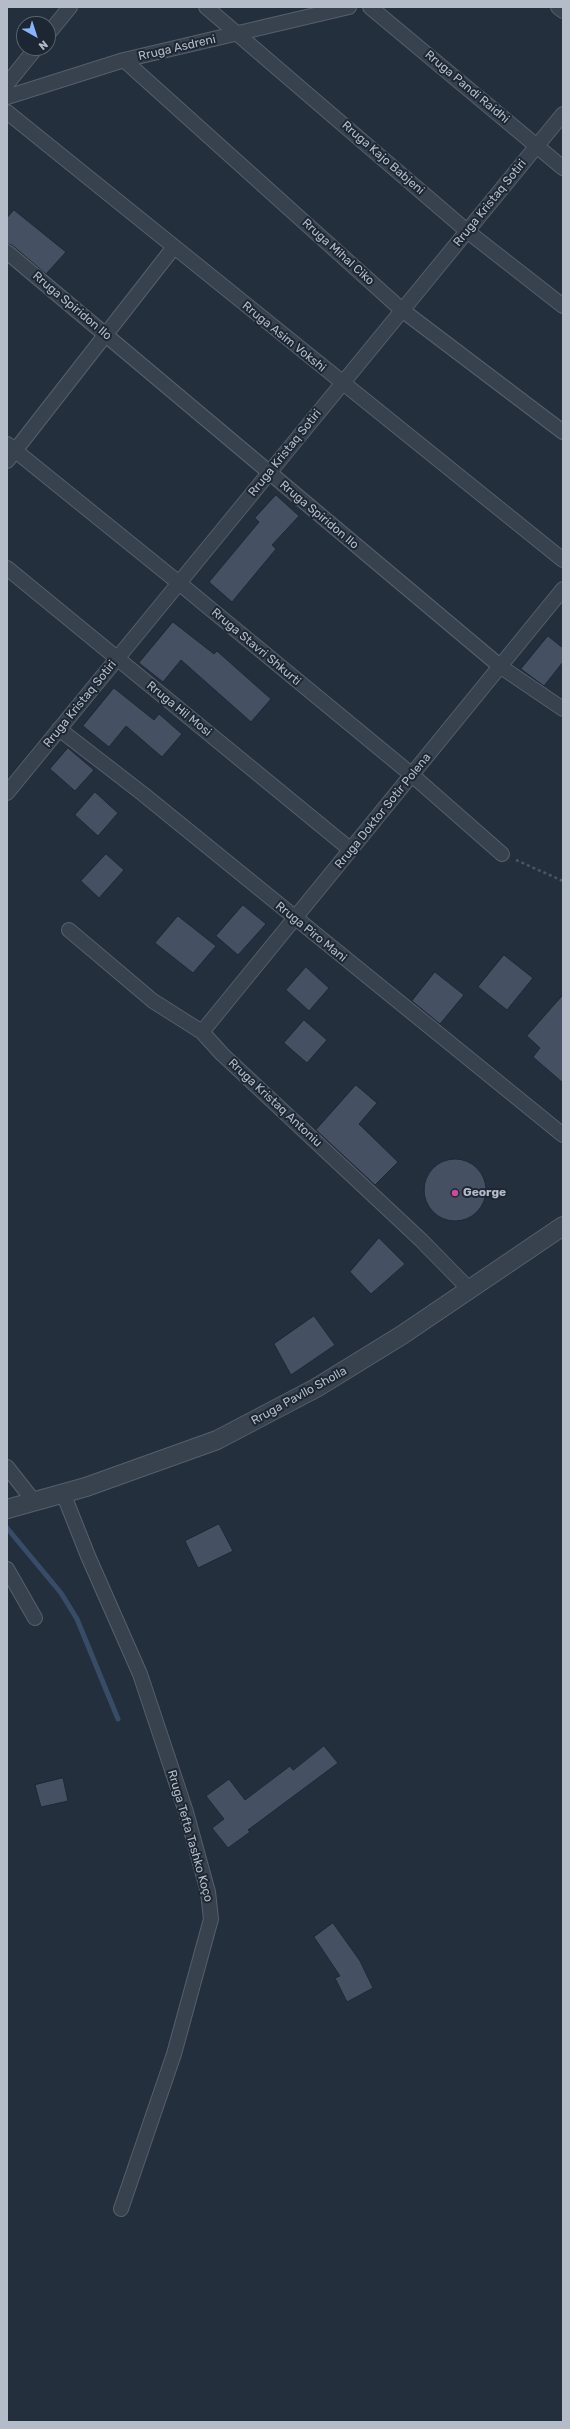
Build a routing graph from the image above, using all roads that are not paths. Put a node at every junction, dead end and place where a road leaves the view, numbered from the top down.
1 (70, 7) edge
2 (206, 7) edge
3 (349, 7) edge
4 (370, 7) edge
5 (558, 7) edge
6 (563, 11) edge
7 (56, 24) edge
8 (240, 34) junction
9 (30, 56) edge
10 (124, 60) junction
11 (7, 84) edge
12 (7, 97) edge
13 (7, 112) edge
14 (563, 114) edge
15 (537, 146) junction
16 (563, 168) edge
17 (467, 231) junction
18 (174, 247) junction
19 (7, 252) edge
20 (563, 306) edge
21 (402, 310) junction
22 (107, 335) junction
23 (341, 384) junction
24 (563, 432) edge
25 (10, 452) edge
26 (269, 473) junction
27 (563, 560) edge
28 (7, 568) edge
29 (179, 582) junction
30 (563, 589) edge
31 (117, 658) junction
32 (501, 667) junction
33 (563, 709) edge
34 (59, 729) junction
35 (412, 775) junction
36 (7, 793) edge
37 (351, 850) junction
38 (502, 854) road end
39 (295, 919) junction
40 (69, 930) dead end
41 (202, 1032) junction
42 (563, 1135) edge
43 (563, 1226) edge
44 (470, 1289) junction
45 (7, 1467) edge
46 (64, 1493) junction
47 (33, 1500) junction
48 (10, 1508) edge
49 (7, 1569) edge
50 (35, 1618) dead end
51 (121, 2209) dead end

1 - 7 street
2 - 8 street, Rruga Kajo Babjeni
3 - 8 street, Rruga Asdreni
4 - 15 street, Rruga Pandi Raidhi
5 - 6 street
8 - 10 street, Rruga Asdreni
8 - 17 street, Rruga Kajo Babjeni
9 - 11 street
10 - 12 street, Rruga Asdreni
10 - 21 street, Rruga Mihal Ciko
13 - 18 street, Rruga Asim Vokshi
14 - 15 street, Rruga Kristaq Sotiri
15 - 16 street, Rruga Pandi Raidhi
15 - 17 street, Rruga Kristaq Sotiri
17 - 20 street, Rruga Kajo Babjeni
17 - 21 street, Rruga Kristaq Sotiri
18 - 22 street
18 - 23 street, Rruga Asim Vokshi
19 - 22 street, Rruga Spiridon Ilo
21 - 23 street, Rruga Kristaq Sotiri
21 - 24 street, Rruga Mihal Ciko
22 - 25 street
22 - 26 street, Rruga Spiridon Ilo
23 - 26 street, Rruga Kristaq Sotiri
23 - 27 street, Rruga Asim Vokshi
25 - 29 street, Rruga Stavri Shkurti
26 - 29 street, Rruga Kristaq Sotiri
26 - 32 street, Rruga Spiridon Ilo
28 - 31 street, Rruga Hil Mosi
29 - 31 street, Rruga Kristaq Sotiri
29 - 35 street, Rruga Stavri Shkurti
30 - 32 street, Rruga Doktor Sotir Polena
31 - 34 street, Rruga Kristaq Sotiri
31 - 37 street, Rruga Hil Mosi
32 - 33 street, Rruga Spiridon Ilo
32 - 35 street, Rruga Doktor Sotir Polena
34 - 36 street, Rruga Kristaq Sotiri
34 - 39 street, Rruga Piro Mani
35 - 37 street, Rruga Doktor Sotir Polena
35 - 38 street, Rruga Stavri Shkurti
37 - 39 street, Rruga Doktor Sotir Polena
39 - 41 street, Rruga Doktor Sotir Polena
39 - 42 street, Rruga Piro Mani
40 - 41 street, Rruga Kristaq Antoniu
41 - 44 street, Rruga Kristaq Antoniu
43 - 44 street, Rruga Pavllo Sholla
44 - 46 street, Rruga Pavllo Sholla
45 - 47 street
46 - 47 street, Rruga Pavllo Sholla
46 - 51 street, Rruga Tefta Tashko Koço
47 - 48 street, Rruga Pavllo Sholla
49 - 50 street

